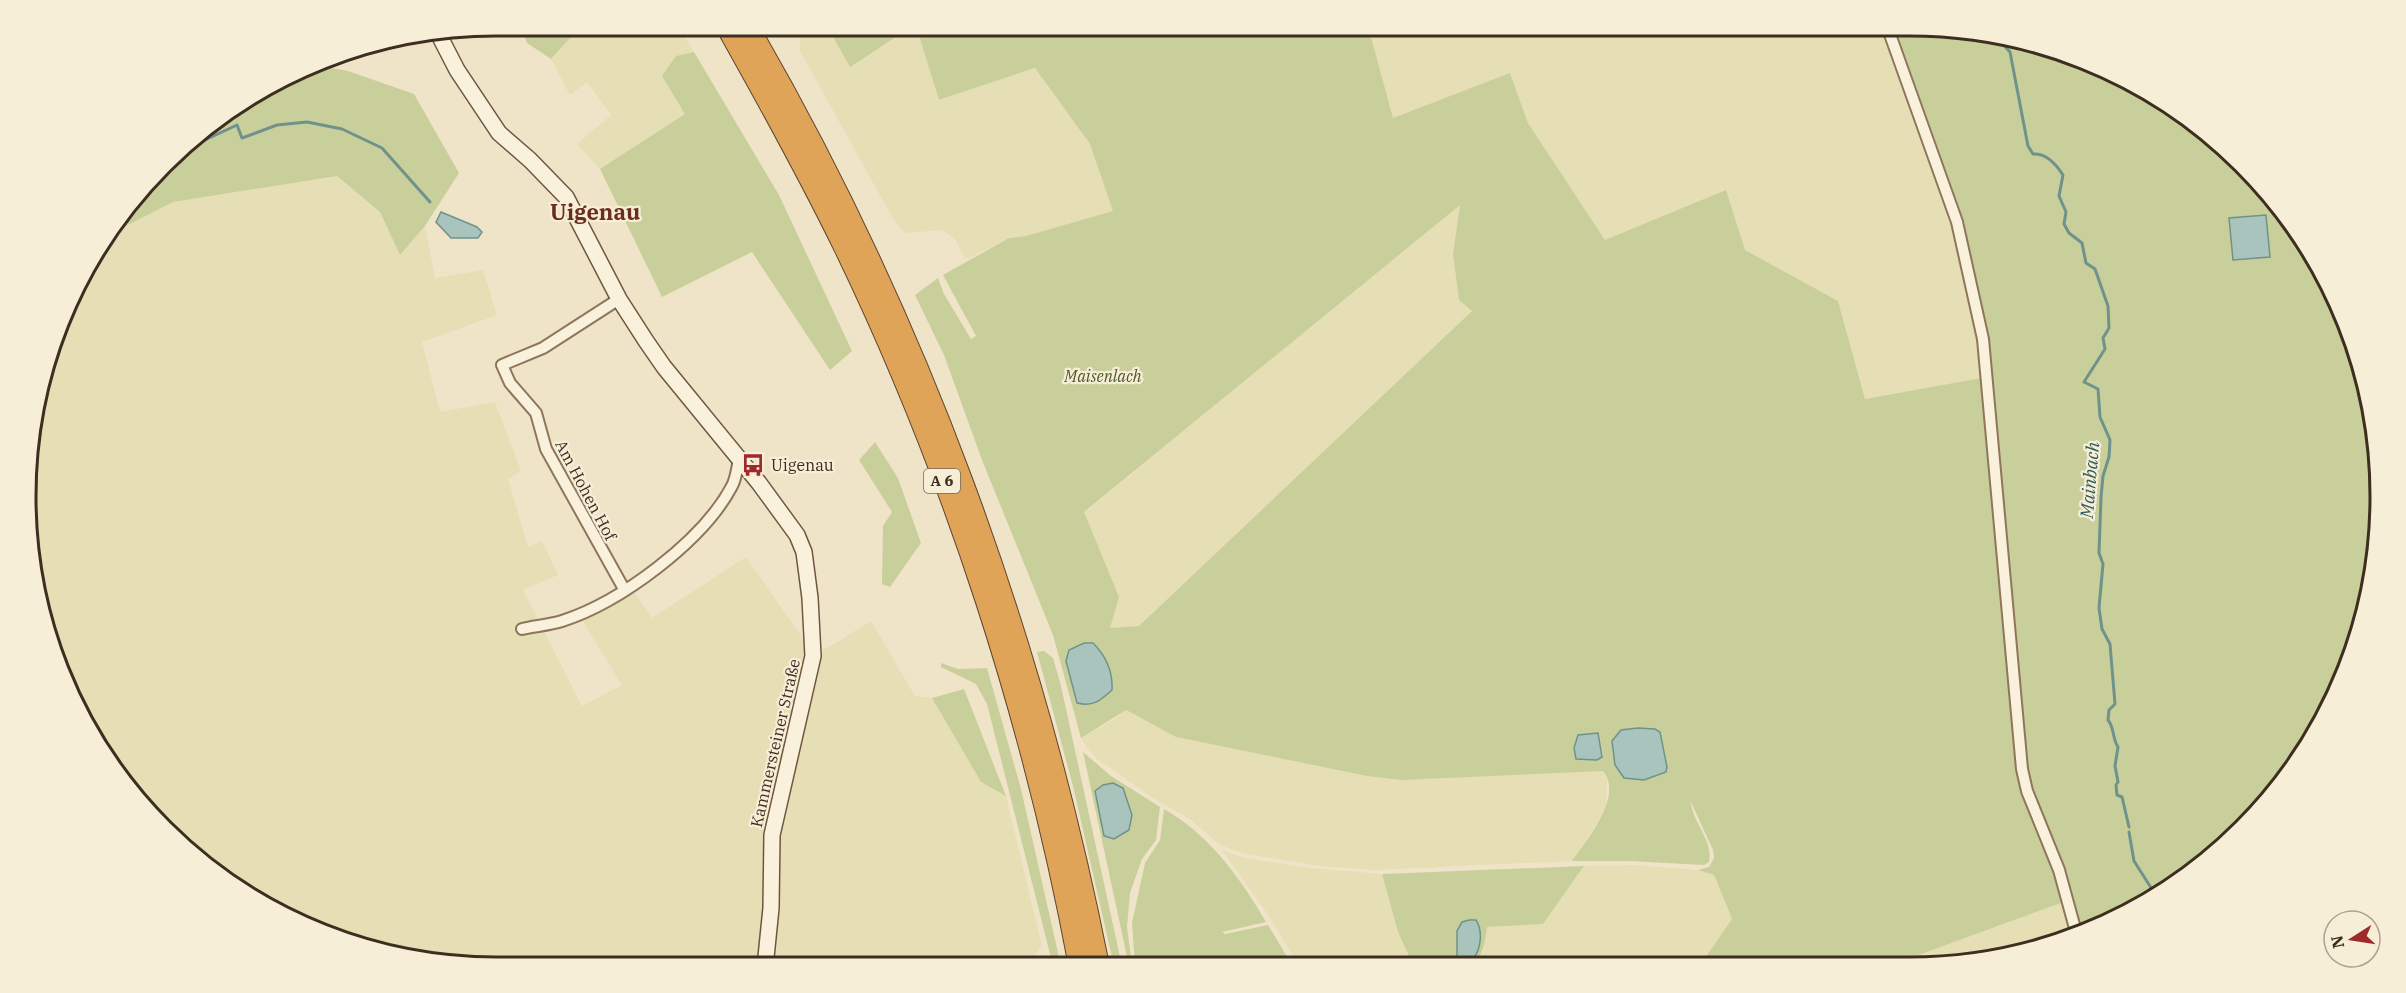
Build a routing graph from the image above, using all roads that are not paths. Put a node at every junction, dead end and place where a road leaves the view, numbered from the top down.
1 (732, 36) edge
2 (754, 36) edge
3 (1891, 36) edge
4 (441, 39) edge
5 (619, 299) junction
6 (740, 460) junction
7 (624, 589) junction
8 (522, 629) dead end
9 (2074, 927) edge
10 (766, 957) edge
11 (1077, 957) edge
12 (1097, 957) edge

1 - 11 highway, A 6
2 - 12 highway, A 6
3 - 9 street
4 - 5 street, Kammersteiner Straße
5 - 6 street, Kammersteiner Straße
5 - 7 street, Am Hohen Hof
6 - 7 street
6 - 10 street, Kammersteiner Straße
7 - 8 street

